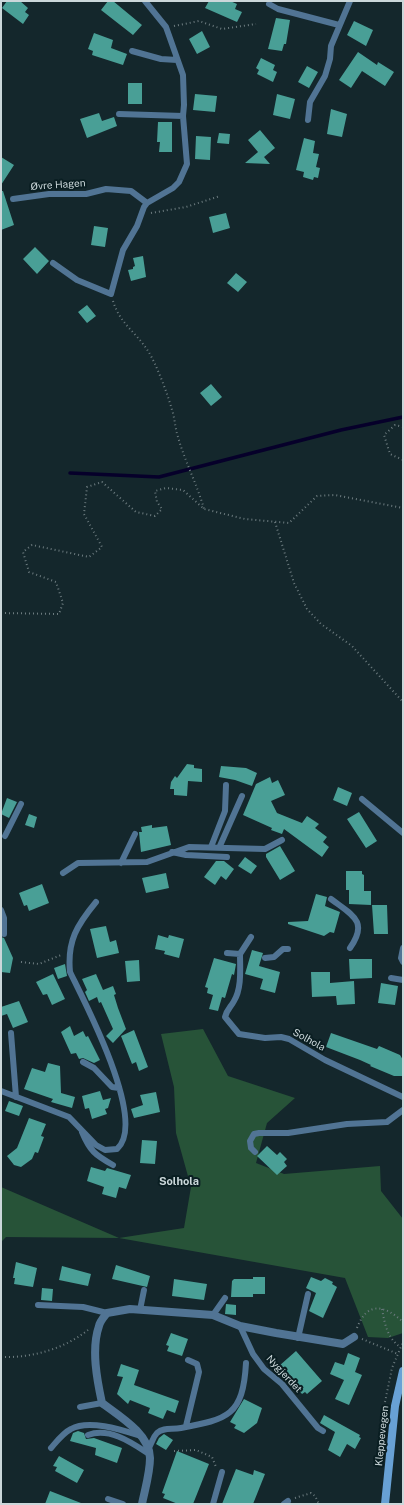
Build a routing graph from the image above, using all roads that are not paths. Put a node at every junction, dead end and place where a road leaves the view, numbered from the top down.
1 (145, 1) edge
2 (350, 1) edge
3 (269, 4) dead end
4 (339, 25) junction
5 (132, 51) dead end
6 (177, 60) junction
7 (119, 114) dead end
8 (183, 116) junction
9 (308, 120) dead end
10 (13, 199) dead end
11 (147, 203) junction
12 (53, 262) dead end
13 (226, 785) dead end
14 (242, 796) dead end
15 (362, 799) dead end
16 (21, 804) dead end
17 (403, 833) edge
18 (135, 834) dead end
19 (5, 836) dead end
20 (282, 840) dead end
21 (211, 847) junction
22 (219, 848) junction
23 (172, 852) junction
24 (227, 857) dead end
25 (121, 864) junction
26 (63, 874) dead end
27 (331, 899) dead end
28 (96, 902) dead end
29 (1, 910) edge
30 (4, 934) dead end
31 (251, 937) dead end
32 (350, 948) dead end
33 (403, 948) edge
34 (288, 949) dead end
35 (227, 954) dead end
36 (240, 954) junction
37 (265, 958) dead end
38 (403, 962) edge
39 (391, 978) dead end
40 (403, 980) edge
41 (11, 1033) dead end
42 (83, 1062) dead end
43 (119, 1088) junction
44 (1, 1091) edge
45 (16, 1097) junction
46 (403, 1097) edge
47 (403, 1110) edge
48 (79, 1126) junction
49 (255, 1152) dead end
50 (113, 1165) dead end
51 (144, 1290) dead end
52 (308, 1294) dead end
53 (225, 1298) dead end
54 (38, 1305) dead end
55 (140, 1310) junction
56 (107, 1313) junction
57 (213, 1316) junction
58 (240, 1326) junction
59 (354, 1337) road end
60 (298, 1338) junction
61 (188, 1360) dead end
62 (246, 1363) dead end
63 (403, 1371) edge
64 (102, 1403) junction
65 (80, 1407) dead end
66 (186, 1426) junction
67 (323, 1431) dead end
68 (88, 1435) dead end
69 (141, 1436) junction
70 (51, 1448) dead end
71 (149, 1452) junction
72 (222, 1472) road end
73 (108, 1499) dead end
74 (123, 1504) edge
75 (143, 1504) edge
76 (213, 1504) edge
77 (385, 1504) edge

1 - 6 lane
2 - 4 lane
3 - 4 lane
4 - 9 lane
5 - 6 lane
6 - 8 lane
7 - 8 lane
8 - 11 lane
10 - 11 lane, Øvre Hagen
11 - 12 lane
13 - 21 lane
14 - 22 lane
15 - 17 lane
16 - 19 lane
18 - 25 lane
20 - 22 lane
21 - 22 lane
21 - 23 lane
23 - 24 lane
23 - 25 lane
25 - 26 lane
27 - 32 lane
28 - 43 lane
29 - 30 lane
31 - 36 lane
33 - 38 lane
34 - 37 lane
35 - 36 lane
36 - 46 lane, Solhola
39 - 40 lane
41 - 45 lane
42 - 43 lane
43 - 48 lane
44 - 45 lane
45 - 48 lane
47 - 49 lane
48 - 50 lane
51 - 55 lane
52 - 60 lane
53 - 57 lane
54 - 56 lane
55 - 56 street
55 - 57 street
56 - 64 street
57 - 58 street
58 - 60 street
58 - 67 lane, Nygjerdet
59 - 60 street
61 - 66 lane
62 - 66 lane
63 - 77 main road, Kleppevegen
64 - 65 lane
64 - 69 street
66 - 71 lane
68 - 71 lane
69 - 70 lane
69 - 71 street
71 - 75 street
72 - 76 lane
73 - 74 lane

